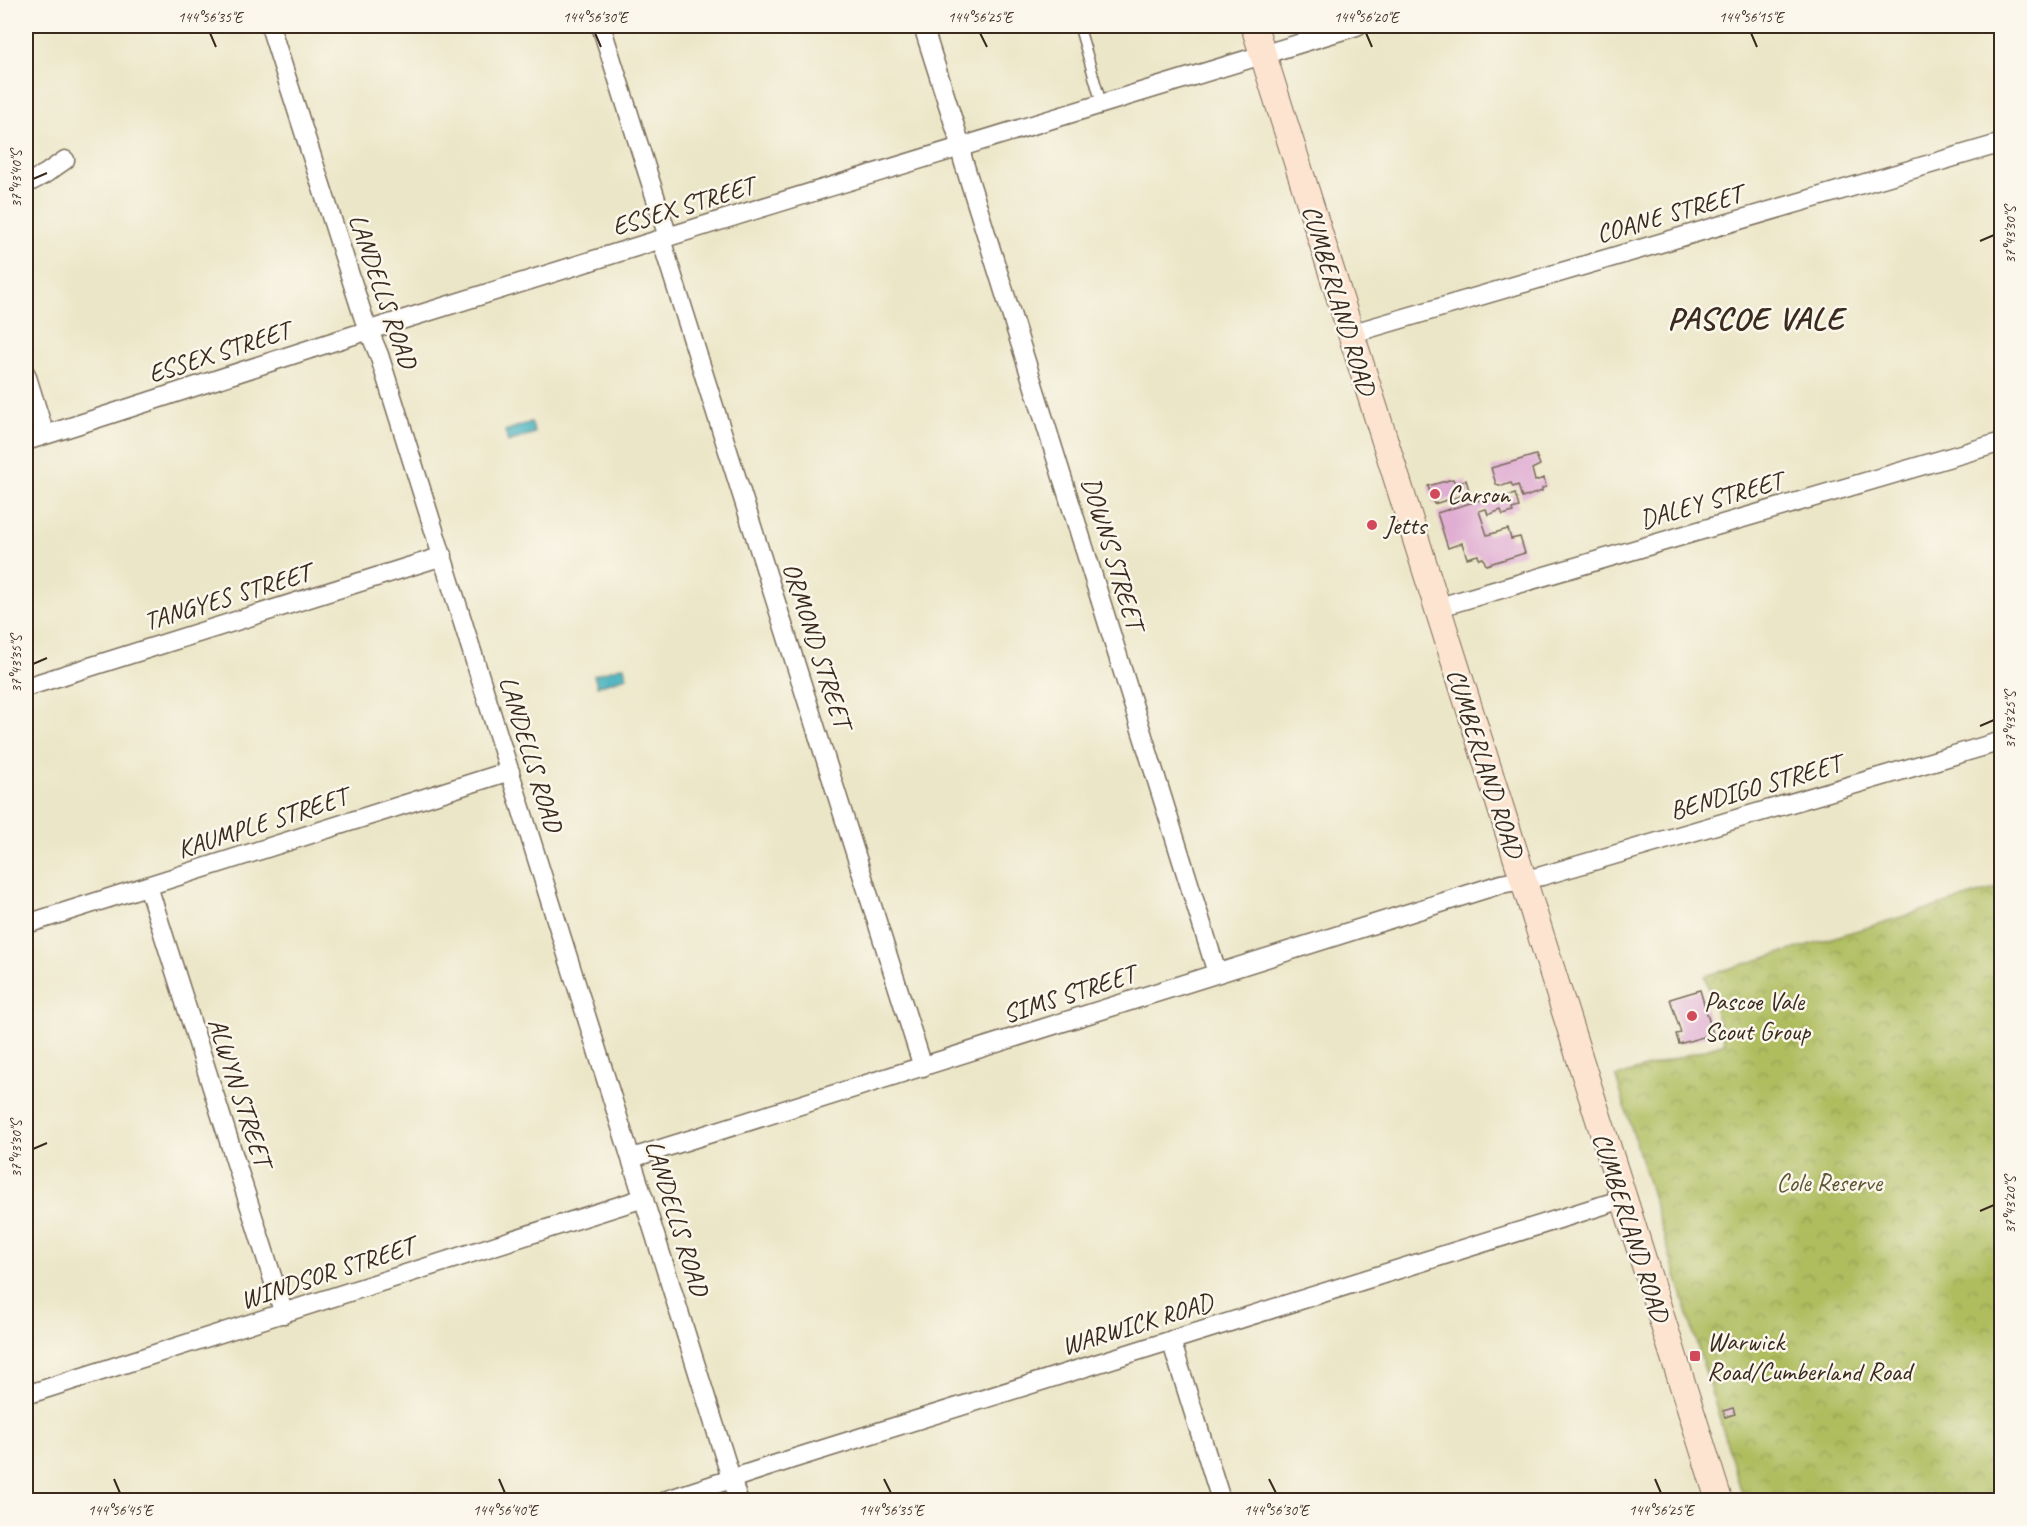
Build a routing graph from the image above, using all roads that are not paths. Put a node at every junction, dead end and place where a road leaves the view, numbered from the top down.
1 (270, 26) edge
2 (601, 26) edge
3 (924, 26) edge
4 (1079, 26) edge
5 (1254, 26) edge
6 (1357, 26) edge
7 (1262, 53) junction
8 (1101, 102) junction
9 (2001, 143) edge
10 (960, 147) junction
11 (65, 160) dead end
12 (26, 184) edge
13 (664, 238) junction
14 (369, 330) junction
15 (1350, 334) junction
16 (26, 374) edge
17 (45, 435) junction
18 (26, 441) edge
19 (2001, 442) edge
20 (443, 556) junction
21 (1436, 608) junction
22 (26, 687) edge
23 (2001, 741) edge
24 (510, 771) junction
25 (1522, 880) junction
26 (148, 886) junction
27 (30, 923) dead end
28 (1217, 973) junction
29 (923, 1067) junction
30 (632, 1158) junction
31 (644, 1198) junction
32 (1623, 1199) junction
33 (284, 1314) junction
34 (1171, 1340) junction
35 (26, 1393) edge
36 (732, 1480) junction
37 (668, 1500) edge
38 (738, 1500) edge
39 (1221, 1500) edge
40 (1719, 1500) edge

1 - 14 street, LANDELLS ROAD
2 - 13 street, ORMOND STREET
3 - 10 street, DOWNS STREET
4 - 8 lane
5 - 7 main road, CUMBERLAND ROAD
6 - 7 street, ESSEX STREET
7 - 8 street, ESSEX STREET
7 - 15 main road, CUMBERLAND ROAD
8 - 10 street, ESSEX STREET
9 - 15 street, COANE STREET
10 - 13 street, ESSEX STREET
10 - 28 street, DOWNS STREET
11 - 12 street
13 - 14 street, ESSEX STREET
13 - 29 street, ORMOND STREET
14 - 17 street, ESSEX STREET
14 - 20 street, LANDELLS ROAD
15 - 21 main road, CUMBERLAND ROAD
16 - 17 street
17 - 18 street, ESSEX STREET
19 - 21 street, DALEY STREET
20 - 22 street, TANGYES STREET
20 - 24 street, LANDELLS ROAD
21 - 25 main road, CUMBERLAND ROAD
23 - 25 street, BENDIGO STREET
24 - 26 street, KAUMPLE STREET
24 - 30 street, LANDELLS ROAD
25 - 28 street, SIMS STREET
25 - 32 main road, CUMBERLAND ROAD
26 - 27 street, KAUMPLE STREET
26 - 33 street, ALWYN STREET
28 - 29 street, SIMS STREET
29 - 30 street, SIMS STREET
30 - 31 street, LANDELLS ROAD
31 - 33 street, WINDSOR STREET
31 - 36 street, LANDELLS ROAD
32 - 34 street, WARWICK ROAD
32 - 40 main road, CUMBERLAND ROAD
33 - 35 street, WINDSOR STREET
34 - 36 street, WARWICK ROAD
34 - 39 street
36 - 37 street, WARWICK ROAD
36 - 38 street, LANDELLS ROAD

